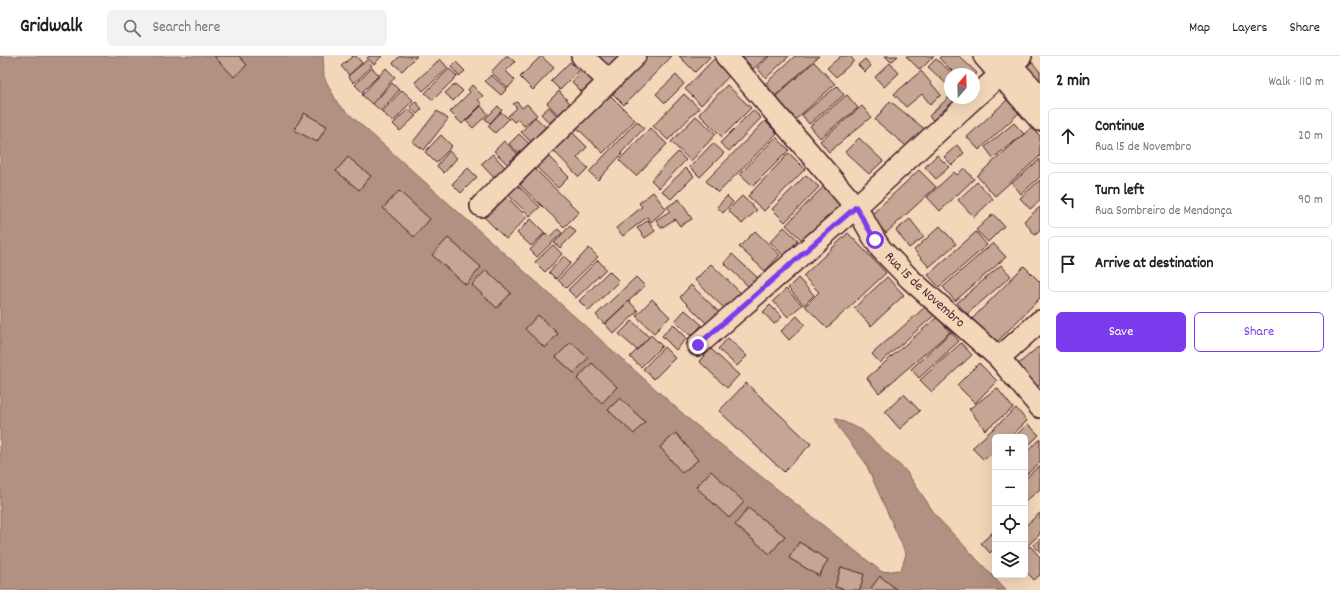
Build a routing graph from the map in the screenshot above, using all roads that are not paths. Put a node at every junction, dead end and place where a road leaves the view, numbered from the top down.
1 (582, 56) edge
2 (634, 56) edge
3 (726, 56) edge
4 (984, 56) edge
5 (1008, 63) edge
6 (609, 81) junction
7 (980, 92) edge
8 (1040, 97) edge
9 (968, 104) edge
10 (1040, 120) edge
11 (482, 206) dead end
12 (856, 207) junction
13 (1040, 322) edge
14 (698, 345) dead end
15 (999, 358) junction
16 (1040, 407) edge

1 - 6 street
2 - 6 street
3 - 12 street, Rua 15 de Novembro
4 - 5 street
5 - 7 street
5 - 8 street
5 - 10 street
6 - 11 street
9 - 12 street
12 - 14 street
12 - 15 street, Rua 15 de Novembro
13 - 15 street
15 - 16 street, Rua 15 de Novembro

